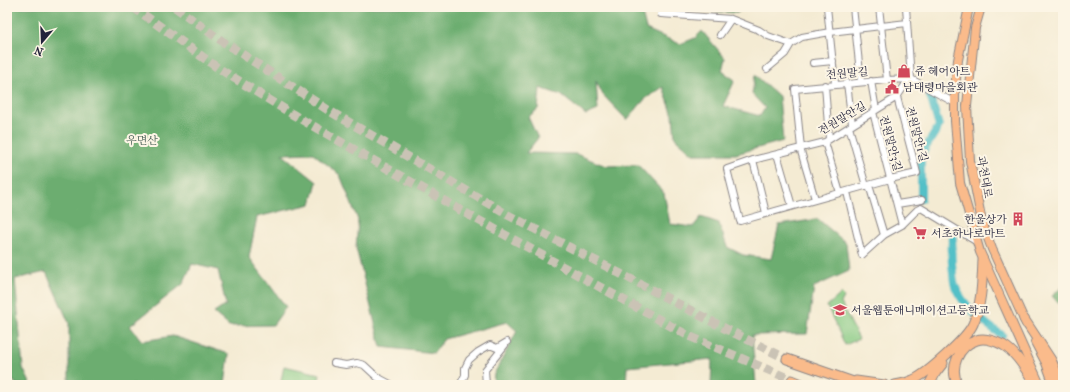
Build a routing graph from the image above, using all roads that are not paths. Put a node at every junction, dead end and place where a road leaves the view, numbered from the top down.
1 (827, 7) edge
2 (853, 7) edge
3 (879, 7) edge
4 (906, 7) edge
5 (969, 7) edge
6 (981, 7) edge
7 (660, 14) dead end
8 (731, 19) junction
9 (907, 23) junction
10 (881, 26) junction
11 (855, 29) junction
12 (830, 32) junction
13 (720, 34) dead end
14 (791, 44) junction
15 (833, 61) junction
16 (812, 63) dead end
17 (767, 69) dead end
18 (911, 79) junction
19 (887, 80) junction
20 (871, 81) junction
21 (861, 82) junction
22 (847, 83) junction
23 (835, 84) junction
24 (825, 85) junction
25 (897, 97) junction
26 (955, 103) junction
27 (968, 106) junction
28 (874, 111) junction
29 (850, 125) junction
30 (827, 140) junction
31 (801, 148) junction
32 (777, 154) junction
33 (753, 160) junction
34 (727, 169) joint
35 (890, 179) junction
36 (868, 185) junction
37 (847, 192) junction
38 (840, 193) junction
39 (815, 199) junction
40 (922, 200) dead end
41 (897, 204) junction
42 (792, 206) junction
43 (766, 213) junction
44 (902, 225) junction
45 (884, 235) junction
46 (977, 242) junction
47 (992, 250) junction
48 (982, 256) junction
49 (1024, 319) junction
50 (966, 334) junction
51 (786, 359) tunnel mouth
52 (334, 363) dead end
53 (792, 380) tunnel mouth
54 (846, 380) junction
55 (392, 385) edge
56 (460, 385) edge
57 (486, 385) edge
58 (804, 385) edge
59 (862, 385) edge
60 (884, 385) edge
61 (895, 385) edge
62 (929, 385) edge
63 (958, 385) edge
64 (1036, 385) edge
65 (1040, 385) edge
66 (1054, 385) edge
67 (1062, 385) edge

1 - 12 street
2 - 11 street
3 - 10 street
4 - 9 street
5 - 26 main road
6 - 27 main road, 과천대로
7 - 8 street
8 - 13 street
8 - 14 street
9 - 10 street
9 - 18 street
10 - 11 street
10 - 19 street
11 - 12 street
11 - 21 street
12 - 14 street
12 - 15 street
14 - 17 street
15 - 16 street
15 - 23 street
18 - 19 street, 전원말길
18 - 25 street, 전원말안길
18 - 26 street
19 - 20 street, 전원말길
20 - 21 street, 전원말길
20 - 28 street, 전원말안3길
21 - 22 street, 전원말길
22 - 23 street, 전원말길
22 - 29 street
23 - 24 street, 전원말길
24 - 30 street
24 - 31 street, 전원말길
25 - 28 street, 전원말안길
25 - 35 street, 전원말안1길
26 - 27 main road
26 - 46 main road
27 - 47 main road, 과천대로
28 - 29 street, 전원말안길
28 - 35 street, 전원말안3길
29 - 30 street, 전원말안길
29 - 36 street
30 - 31 street, 전원말안길
30 - 38 street
31 - 32 street, 전원말안길
31 - 39 street
32 - 33 street, 전원말안길
32 - 42 street
33 - 34 street, 전원말안길
33 - 43 street
34 - 43 street, 전원말안3길
35 - 36 street, 전원말안3길
35 - 41 street, 전원말안3길
36 - 37 street, 전원말안3길
36 - 45 street
37 - 38 street, 전원말안3길
37 - 45 street
38 - 39 street, 전원말안3길
39 - 42 street, 전원말안3길
40 - 41 street
41 - 44 street, 전원말안3길
42 - 43 street, 전원말안3길
44 - 45 street
44 - 46 street
46 - 48 main road
47 - 48 main road
47 - 49 main road, 과천대로
48 - 50 highway
48 - 65 main road
49 - 66 main road, 과천대로
49 - 67 highway
50 - 61 highway
50 - 62 highway
51 - 54 highway
52 - 55 street
53 - 58 highway
54 - 59 highway
54 - 60 highway
56 - 57 street
63 - 64 highway

